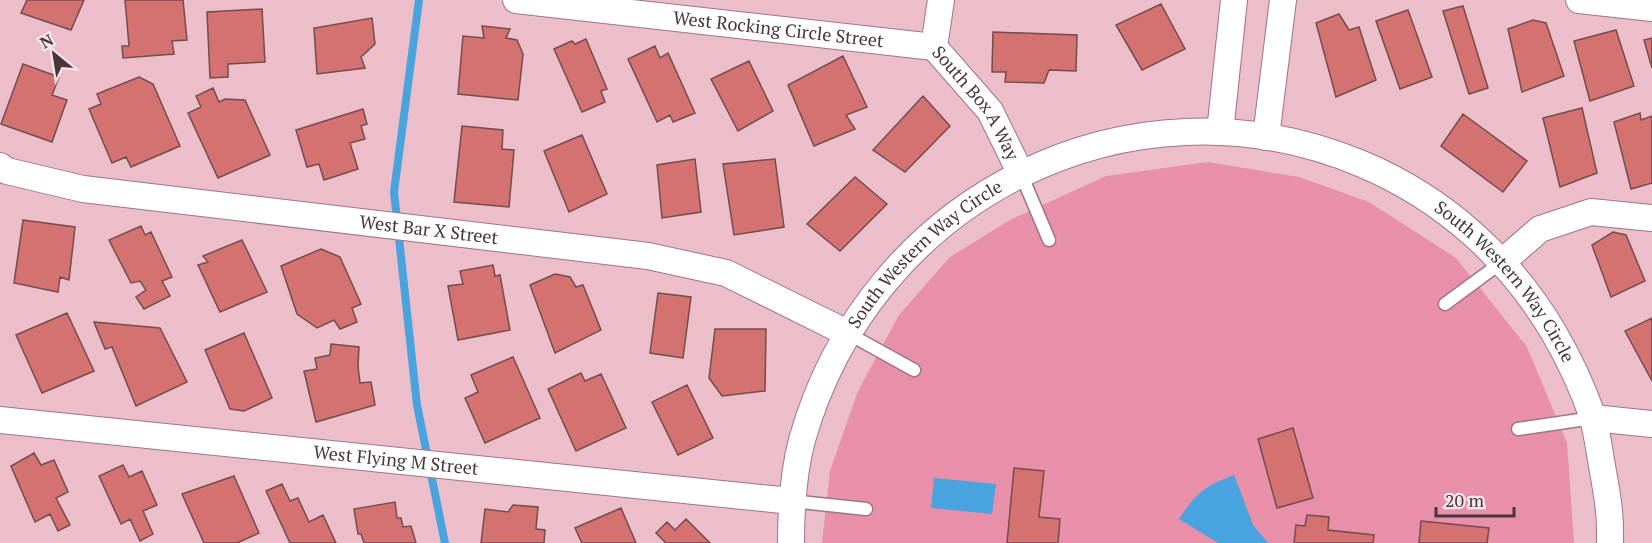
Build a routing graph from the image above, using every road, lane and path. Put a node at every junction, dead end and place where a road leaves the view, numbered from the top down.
1 (516, 0) edge
2 (941, 0) edge
3 (1234, 0) edge
4 (1283, 0) edge
5 (1580, 0) edge
6 (1652, 8) edge
7 (934, 47) junction
8 (1220, 132) junction
9 (1266, 136) junction
10 (0, 166) edge
11 (1021, 174) junction
12 (1652, 218) edge
13 (1049, 240) dead end
14 (1502, 262) junction
15 (1445, 304) dead end
16 (847, 333) junction
17 (914, 369) dead end
18 (1593, 418) junction
19 (0, 420) edge
20 (1652, 424) edge
21 (1518, 429) dead end
22 (791, 501) junction
23 (866, 509) dead end
24 (791, 543) edge
25 (1610, 543) edge

1 - 7 street, West Rocking Circle Street
2 - 7 street, South Box A Way
3 - 8 street
4 - 9 street
5 - 6 street
7 - 11 street, South Box A Way
8 - 9 street, South Western Way Circle
8 - 11 street, South Western Way Circle
9 - 14 street, South Western Way Circle
10 - 16 street, West Bar X Street
11 - 13 lane
11 - 16 street, South Western Way Circle
12 - 14 street
14 - 15 lane
14 - 18 street, South Western Way Circle
16 - 17 lane
16 - 22 street, South Western Way Circle
18 - 20 street
18 - 21 lane
18 - 25 street, South Western Way Circle
19 - 22 street, West Flying M Street
22 - 23 lane
22 - 24 street, South Western Way Circle

